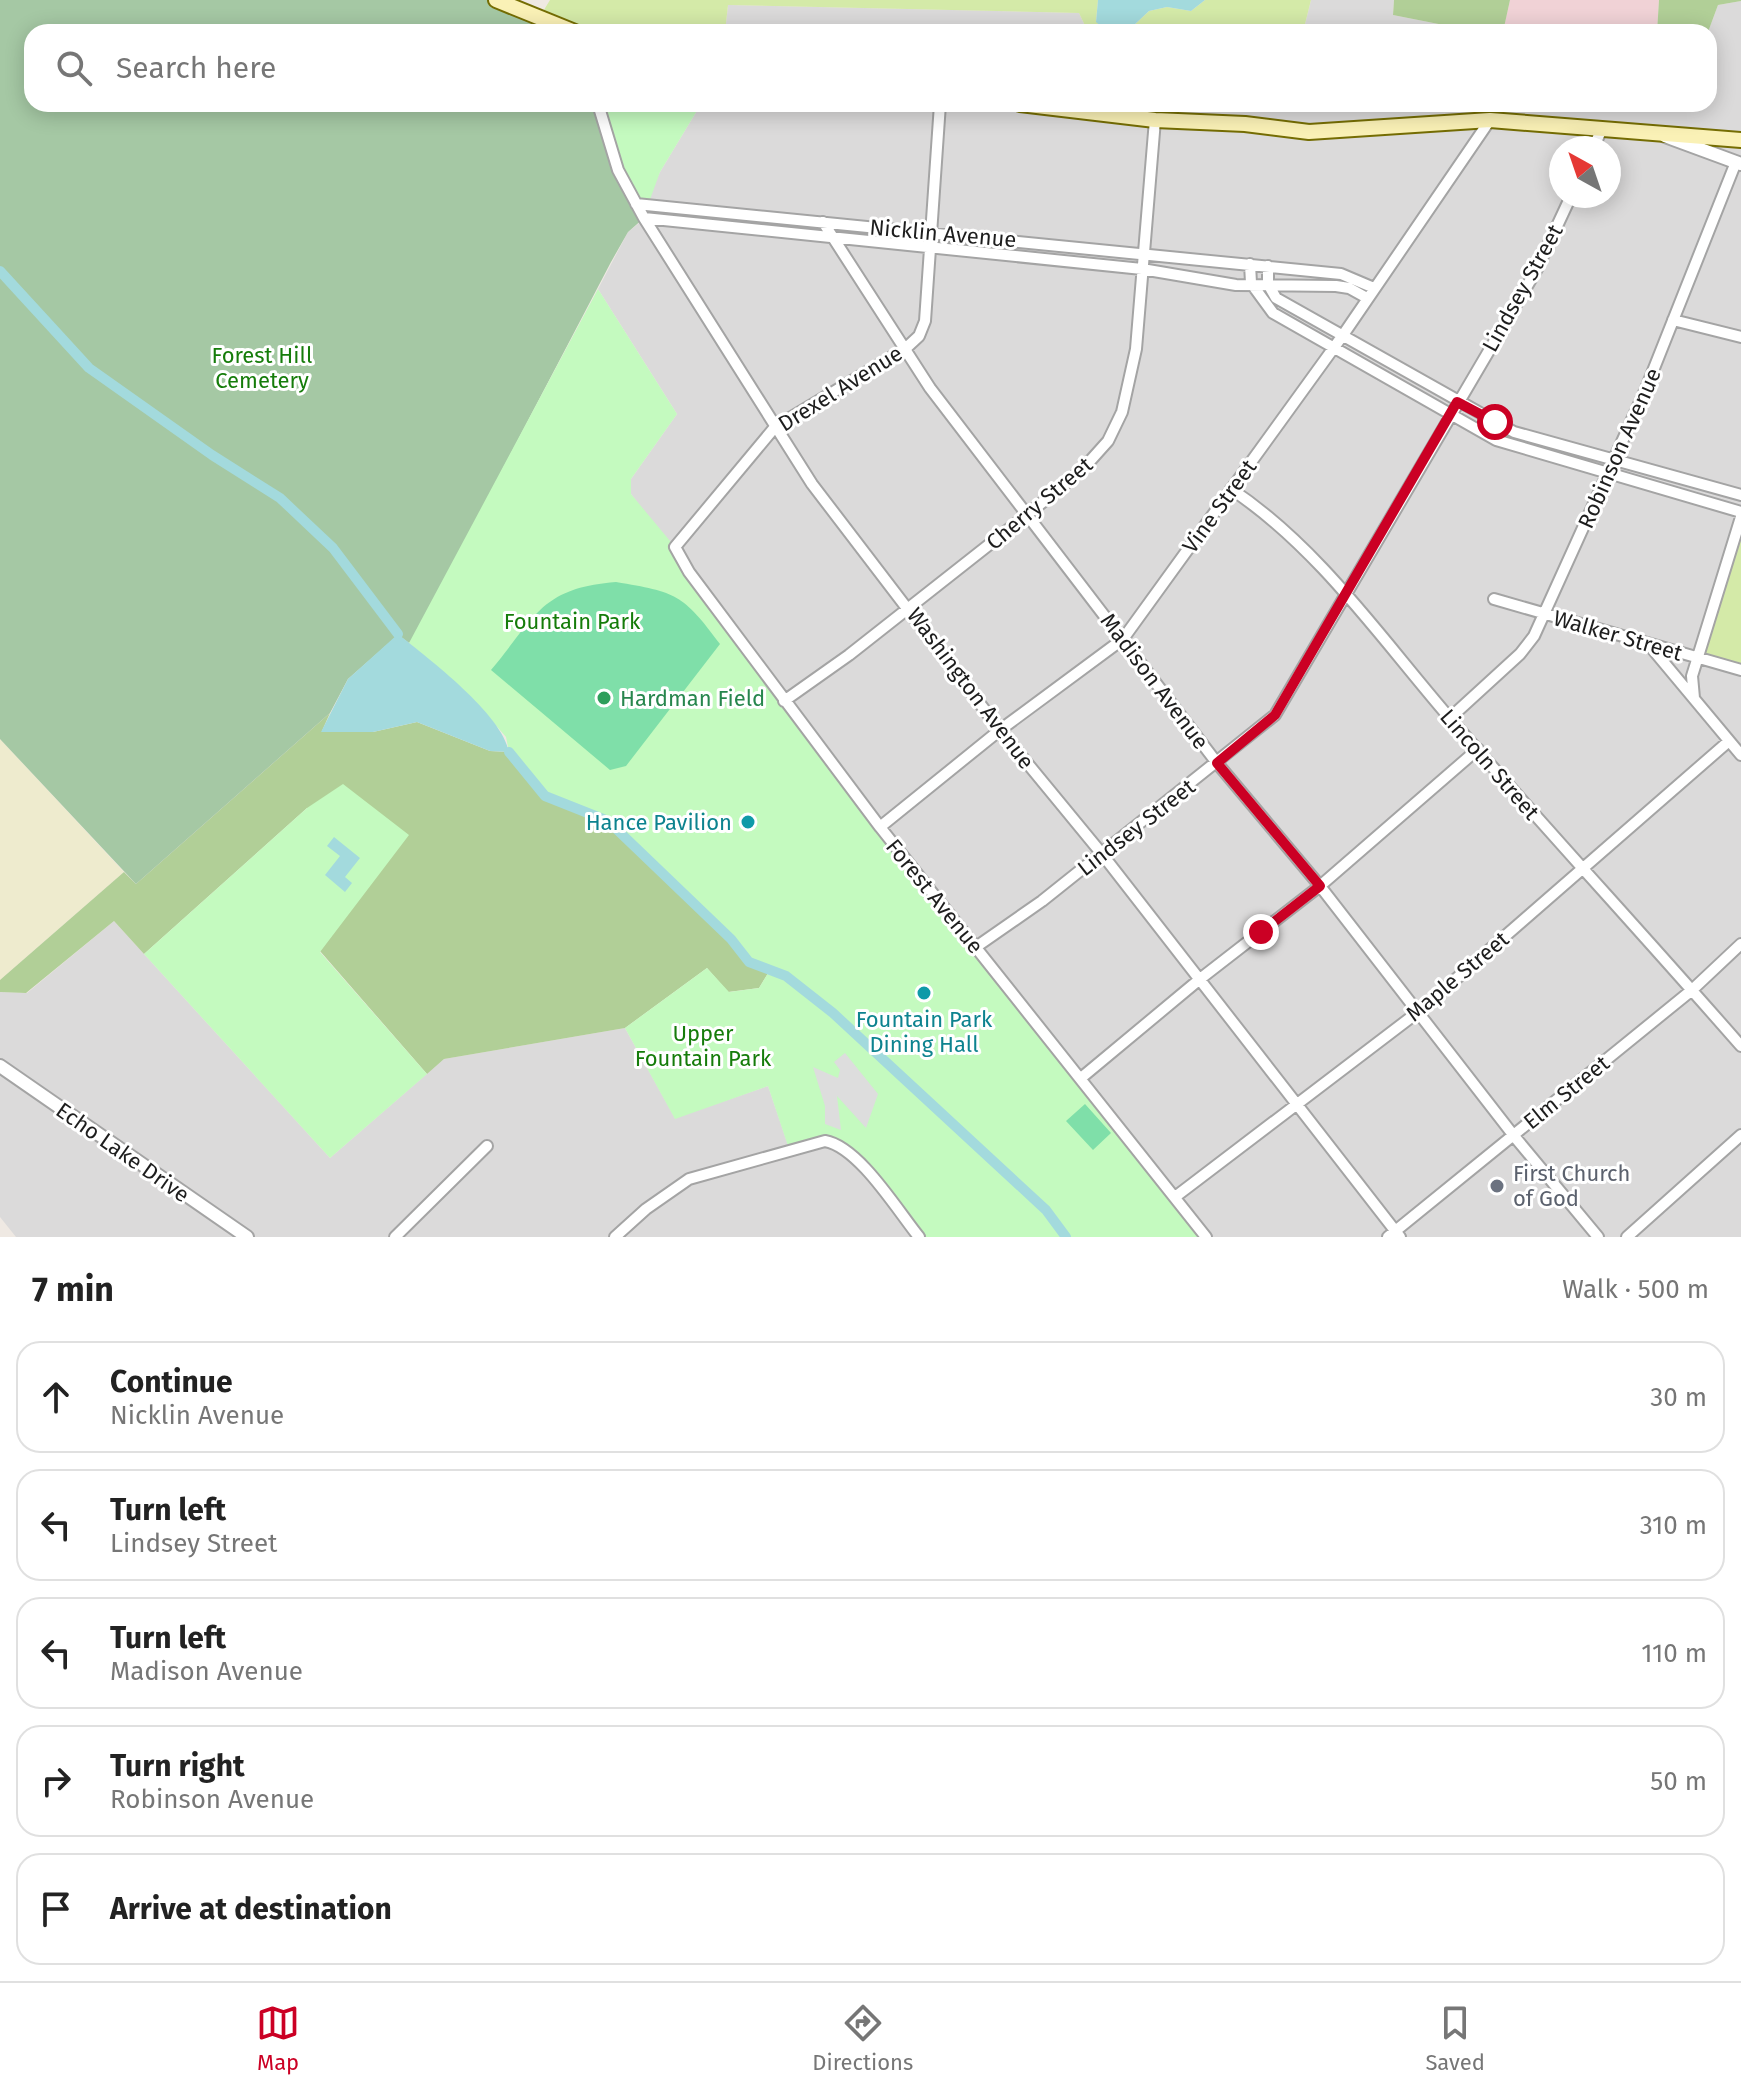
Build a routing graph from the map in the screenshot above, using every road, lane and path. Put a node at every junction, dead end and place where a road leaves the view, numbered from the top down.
1 (496, 0) edge
2 (555, 24) edge
3 (600, 112) edge
4 (939, 112) edge
5 (1088, 112) edge
6 (1155, 120) junction
7 (1490, 120) junction
8 (1601, 131) junction
9 (1662, 134) junction
10 (1599, 136) edge
11 (1741, 140) edge
12 (1741, 147) edge
13 (1739, 163) edge
14 (636, 204) junction
15 (1565, 208) edge
16 (644, 218) junction
17 (823, 222) junction
18 (930, 233) junction
19 (832, 238) junction
20 (929, 249) junction
21 (1143, 252) junction
22 (1250, 264) junction
23 (1268, 266) junction
24 (1142, 269) junction
25 (1251, 283) junction
26 (1268, 284) junction
27 (1374, 288) junction
28 (1367, 298) junction
29 (1673, 320) junction
30 (1343, 335) junction
31 (1741, 337) edge
32 (1334, 347) junction
33 (905, 349) junction
34 (1457, 402) junction
35 (1450, 413) junction
36 (775, 427) junction
37 (1615, 460) junction
38 (1609, 473) junction
39 (1231, 489) junction
40 (1741, 495) edge
41 (1028, 514) junction
42 (1741, 514) edge
43 (675, 547) joint
44 (1346, 596) junction
45 (1494, 599) dead end
46 (910, 608) junction
47 (1544, 615) junction
48 (1123, 639) junction
49 (1648, 644) junction
50 (1699, 659) junction
51 (1741, 670) edge
52 (1694, 698) junction
53 (784, 701) junction
54 (1450, 718) junction
55 (1000, 730) junction
56 (1729, 741) junction
57 (1478, 749) junction
58 (1741, 755) edge
59 (1217, 763) junction
60 (880, 827) junction
61 (1102, 854) junction
62 (1581, 870) junction
63 (1320, 886) junction
64 (1741, 944) edge
65 (976, 947) junction
66 (1200, 979) junction
67 (1692, 990) junction
68 (1418, 1012) junction
69 (1741, 1046) edge
70 (0, 1066) edge
71 (1081, 1078) junction
72 (1299, 1104) junction
73 (1741, 1135) edge
74 (1514, 1136) junction
75 (487, 1146) dead end
76 (1175, 1197) junction
77 (1395, 1235) edge
78 (247, 1237) edge
79 (395, 1237) edge
80 (615, 1237) edge
81 (919, 1237) edge
82 (1206, 1237) edge
83 (1598, 1237) edge
84 (1627, 1237) edge

1 - 2 main road
3 - 14 street, Washington Avenue
4 - 18 street, Drexel Avenue
5 - 6 main road
6 - 7 main road
6 - 21 street, Cherry Street
7 - 8 main road
7 - 27 street, Vine Street
8 - 9 main road
8 - 10 street
9 - 11 main road
9 - 13 street
12 - 13 street, Robinson Avenue
13 - 29 street, Robinson Avenue
14 - 16 street, Washington Avenue
14 - 17 street, Nicklin Avenue
15 - 34 street, Lindsey Street
16 - 19 street, Nicklin Avenue
16 - 36 street, Washington Avenue
17 - 18 street, Nicklin Avenue
17 - 19 street, Madison Avenue
18 - 20 street, Drexel Avenue
18 - 21 street, Nicklin Avenue
19 - 20 street, Nicklin Avenue
19 - 33 street, Madison Avenue
20 - 24 street, Nicklin Avenue
20 - 33 street, Drexel Avenue
21 - 22 street, Nicklin Avenue
21 - 24 street, Cherry Street
22 - 23 street, Nicklin Avenue
22 - 25 street
23 - 26 street
23 - 27 street, Nicklin Avenue
24 - 25 street, Nicklin Avenue
24 - 41 street, Cherry Street
25 - 26 street, Nicklin Avenue
25 - 32 street
26 - 28 street, Nicklin Avenue
26 - 30 street
27 - 28 street, Vine Street
28 - 30 street, Vine Street
29 - 31 street
29 - 37 street, Robinson Avenue
30 - 32 street, Vine Street
30 - 34 street
32 - 35 street
32 - 39 street, Vine Street
33 - 36 street, Drexel Avenue
33 - 41 street, Madison Avenue
34 - 35 street, Lindsey Street
34 - 37 street
35 - 38 street
35 - 44 street, Lindsey Street
36 - 43 street, Drexel Avenue
36 - 46 street, Washington Avenue
37 - 38 street, Robinson Avenue
37 - 40 street
38 - 42 street
38 - 47 street, Robinson Avenue
39 - 44 street, Lincoln Street
39 - 48 street, Vine Street
41 - 46 street, Cherry Street
41 - 48 street, Madison Avenue
42 - 50 street
43 - 53 street, Forest Avenue
44 - 54 street, Lincoln Street
44 - 59 street, Lindsey Street
45 - 47 street, Walker Street
46 - 53 street, Cherry Street
46 - 55 street, Washington Avenue
47 - 49 street, Walker Street
47 - 54 street, Robinson Avenue
48 - 55 street, Vine Street
48 - 59 street, Madison Avenue
49 - 50 street, Walker Street
49 - 52 street
50 - 51 street, Walker Street
50 - 52 street
52 - 56 street
53 - 60 street, Forest Avenue
54 - 57 street, Lincoln Street
55 - 60 street, Vine Street
55 - 61 street, Washington Avenue
56 - 58 street
56 - 62 street, Maple Street
57 - 62 street, Lincoln Street
57 - 63 street
59 - 61 street, Lindsey Street
59 - 63 street, Madison Avenue
60 - 65 street, Forest Avenue
61 - 65 street, Lindsey Street
61 - 66 street, Washington Avenue
62 - 67 street, Lincoln Street
62 - 68 street, Maple Street
63 - 66 street
63 - 68 street, Madison Avenue
64 - 67 street, Elm Street
65 - 71 street, Forest Avenue
66 - 71 street
66 - 72 street, Washington Avenue
67 - 69 street, Lincoln Street
67 - 74 street, Elm Street
68 - 72 street, Maple Street
68 - 74 street, Madison Avenue
70 - 78 street, Echo Lake Drive
71 - 76 street, Forest Avenue
72 - 76 street, Maple Street
72 - 77 street, Washington Avenue
73 - 84 street
74 - 77 street, Elm Street
74 - 83 street, Madison Avenue
75 - 79 street
76 - 82 street, Forest Avenue
80 - 81 street

